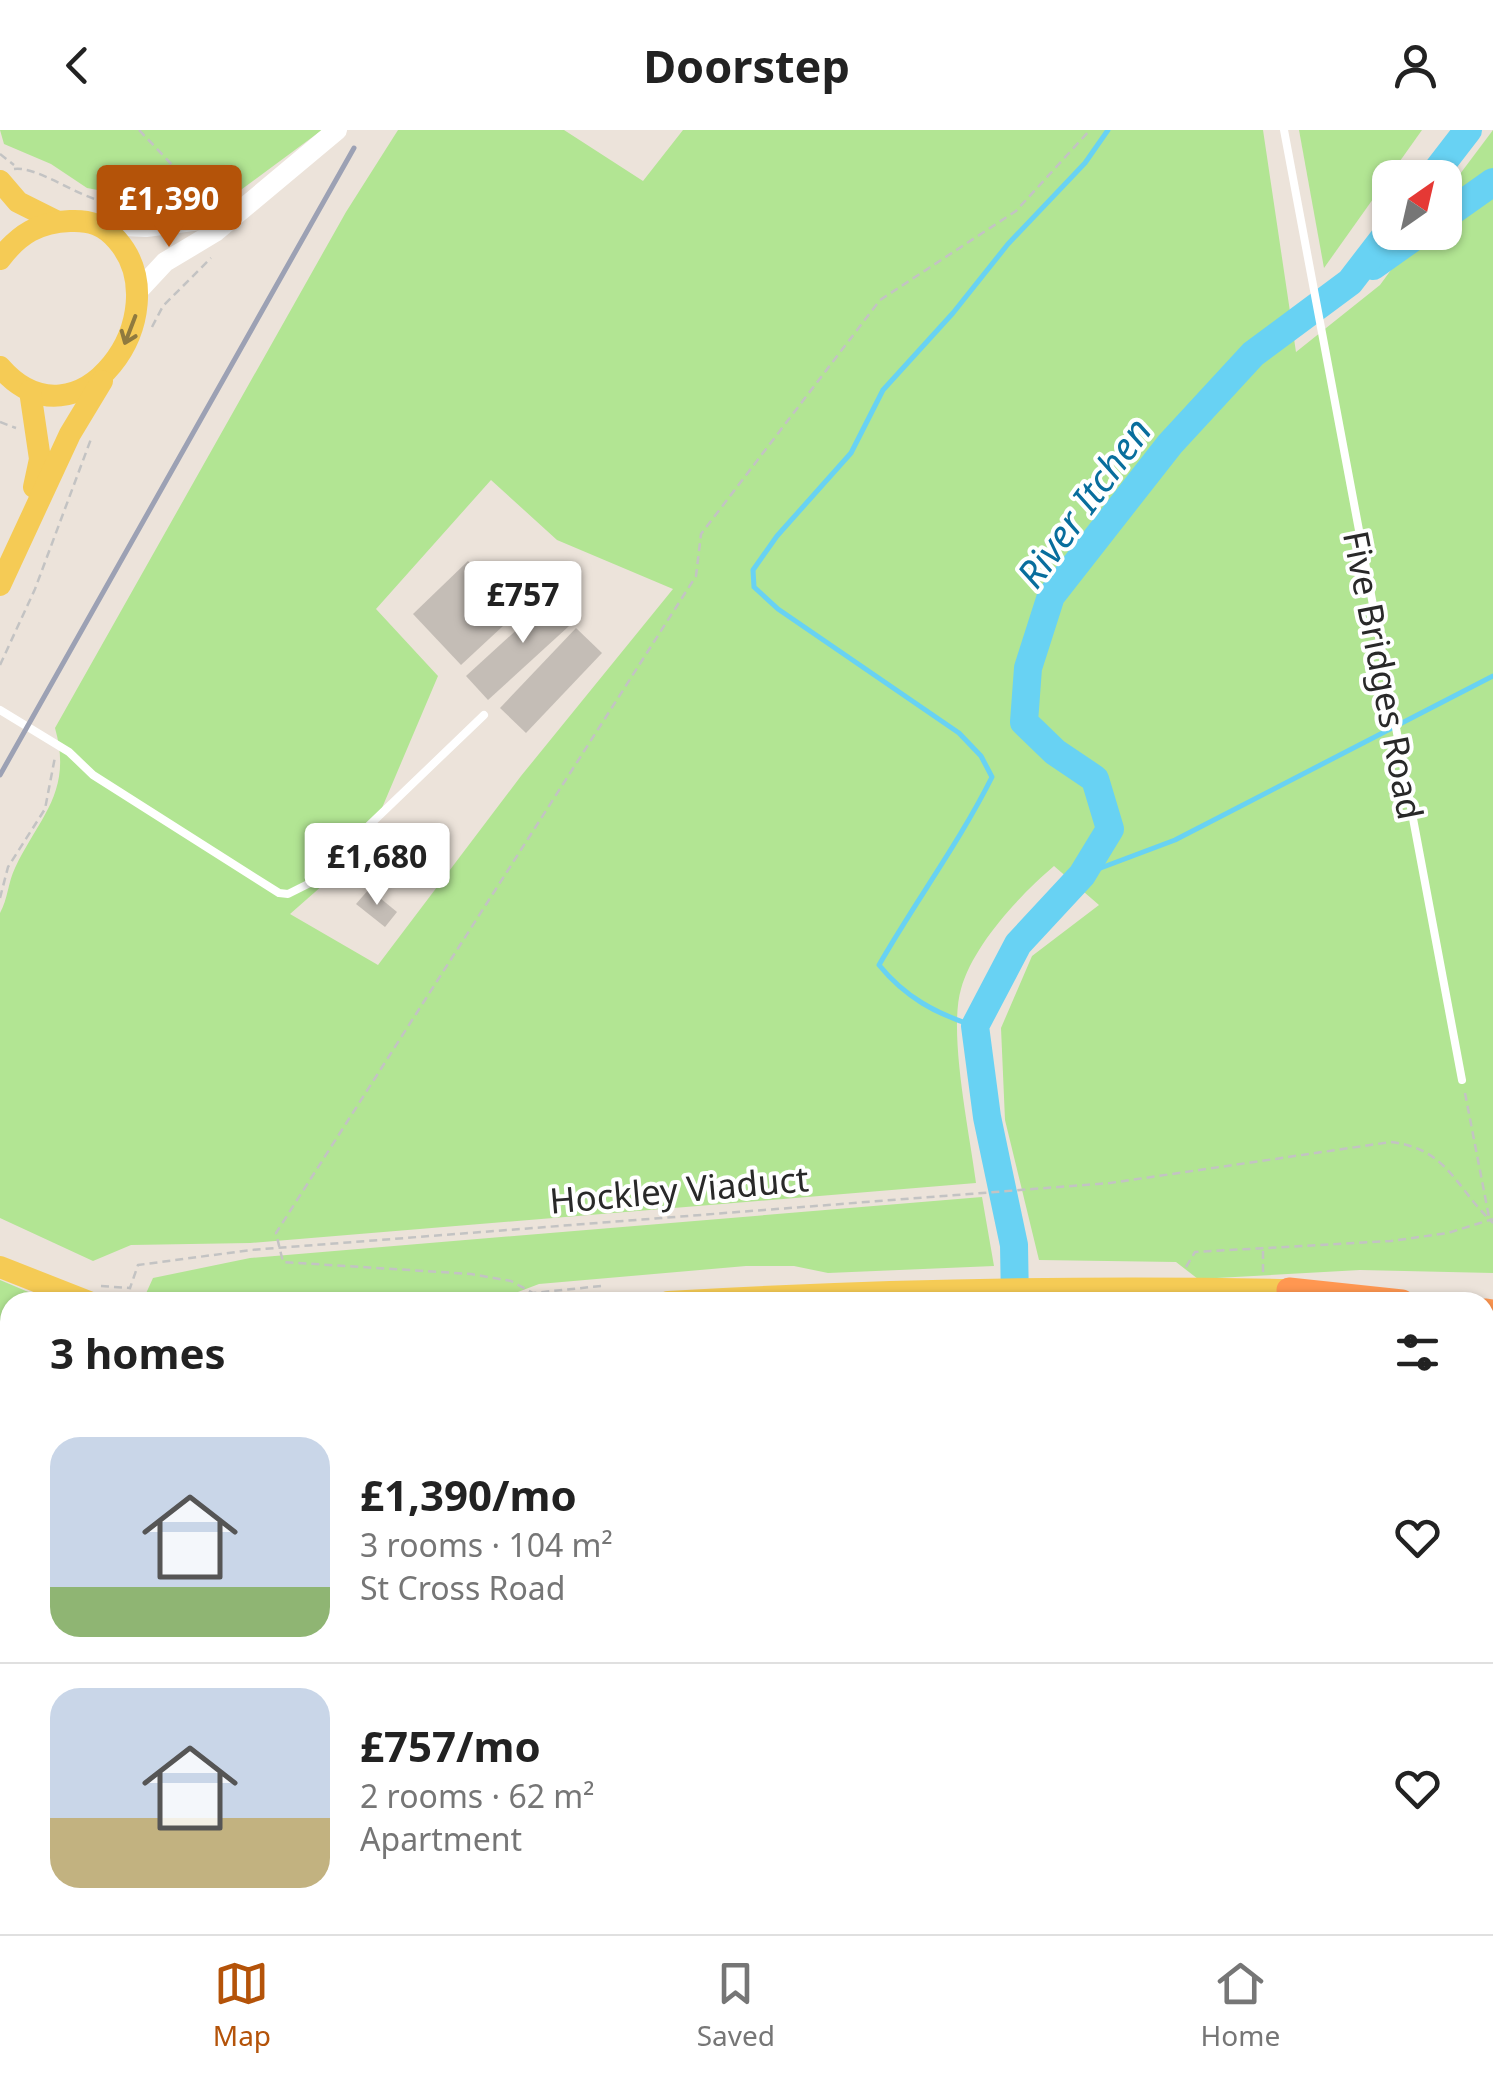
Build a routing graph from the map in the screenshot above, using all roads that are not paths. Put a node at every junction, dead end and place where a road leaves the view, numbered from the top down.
1 (336, 130) edge
2 (1284, 130) edge
3 (8, 173) edge
4 (234, 216) junction
5 (56, 221) junction
6 (100, 225) junction
7 (0, 259) edge
8 (138, 291) junction
9 (112, 366) junction
10 (10, 379) edge
11 (27, 520) junction
12 (0, 584) edge
13 (0, 710) edge
14 (484, 715) dead end
15 (1462, 1080) road end
16 (0, 1266) edge
17 (1216, 1289) junction
18 (64, 1292) edge
19 (973, 1292) edge
20 (1222, 1292) edge
21 (1247, 1292) edge

1 - 4 main road
2 - 15 lane, Five Bridges Road
3 - 5 main road
4 - 6 main road
4 - 8 main road
5 - 6 main road
5 - 7 main road
6 - 8 main road
8 -> 9 main road
9 - 10 main road
9 - 11 main road
10 - 11 main road
11 - 12 main road
13 - 14 lane
16 - 18 main road
17 - 19 main road
17 - 20 main road
17 - 21 main road

